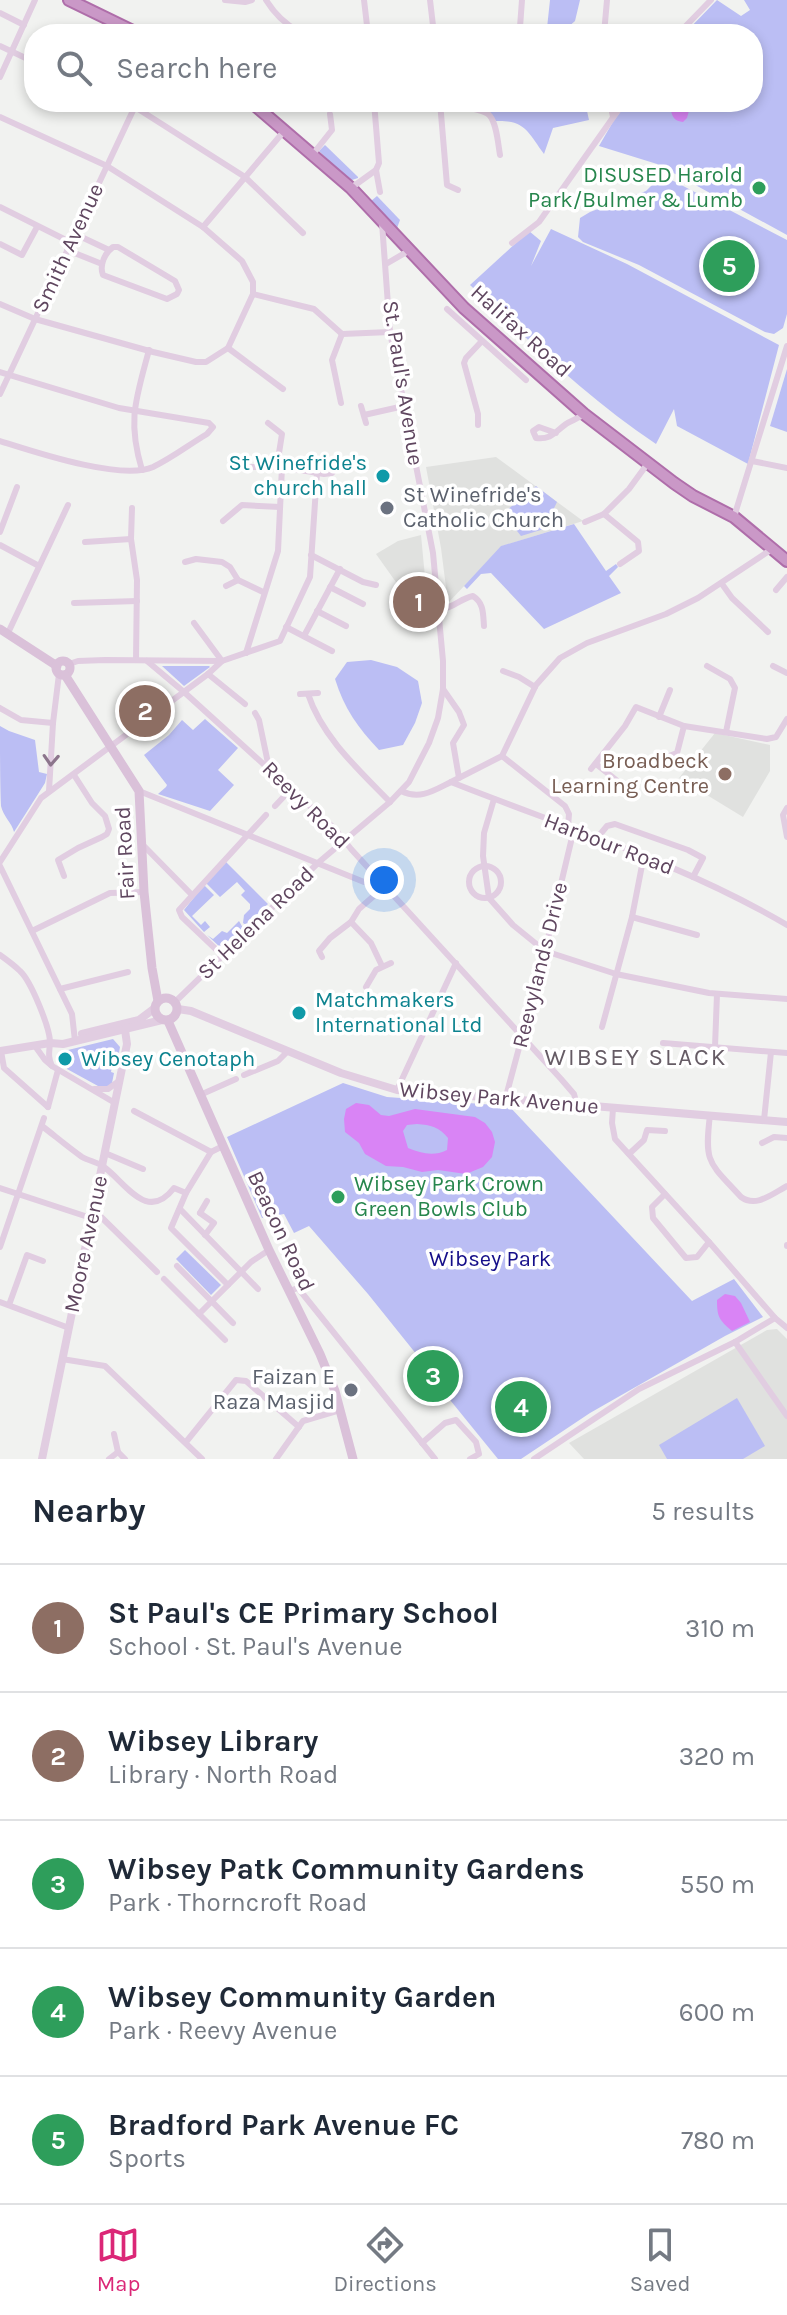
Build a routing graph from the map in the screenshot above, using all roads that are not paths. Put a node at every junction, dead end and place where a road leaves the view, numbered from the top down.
1 (35, 0) edge
2 (69, 0) edge
3 (225, 0) edge
4 (252, 0) edge
5 (266, 0) edge
6 (364, 0) edge
7 (430, 0) edge
8 (522, 0) edge
9 (607, 0) edge
10 (705, 2) edge
11 (0, 13) edge
12 (24, 24) edge
13 (118, 24) edge
14 (287, 24) edge
15 (367, 24) edge
16 (433, 24) edge
17 (520, 24) edge
18 (605, 24) edge
19 (686, 24) edge
20 (24, 25) joint
21 (0, 46) edge
22 (11, 52) junction
23 (24, 58) edge
24 (0, 77) edge
25 (133, 112) edge
26 (147, 112) edge
27 (263, 112) edge
28 (375, 112) edge
29 (441, 112) edge
30 (484, 112) edge
31 (612, 112) edge
32 (617, 112) edge
33 (330, 114) dead end
34 (0, 117) edge
35 (613, 117) junction
36 (285, 130) junction
37 (313, 154) junction
38 (500, 155) dead end
39 (107, 166) junction
40 (376, 170) junction
41 (245, 177) junction
42 (351, 188) junction
43 (458, 190) dead end
44 (380, 192) dead end
45 (0, 207) edge
46 (382, 220) junction
47 (37, 227) junction
48 (203, 227) junction
49 (303, 233) dead end
50 (75, 234) junction
51 (512, 243) dead end
52 (0, 244) edge
53 (70, 247) junction
54 (109, 250) junction
55 (410, 250) junction
56 (102, 264) junction
57 (386, 264) junction
58 (253, 294) junction
59 (0, 304) edge
60 (447, 309) dead end
61 (35, 319) junction
62 (390, 332) junction
63 (342, 334) junction
64 (482, 341) junction
65 (507, 346) junction
66 (787, 346) edge
67 (228, 348) junction
68 (149, 350) junction
69 (498, 355) junction
70 (0, 372) edge
71 (9, 376) junction
72 (526, 380) dead end
73 (283, 389) dead end
74 (0, 394) edge
75 (341, 403) dead end
76 (361, 406) dead end
77 (404, 406) junction
78 (133, 410) junction
79 (568, 413) junction
80 (584, 414) junction
81 (268, 423) dead end
82 (478, 425) dead end
83 (556, 433) dead end
84 (0, 441) edge
85 (752, 461) junction
86 (340, 462) dead end
87 (648, 463) junction
88 (247, 467) dead end
89 (282, 467) junction
90 (787, 468) edge
91 (142, 470) junction
92 (317, 473) junction
93 (17, 487) dead end
94 (6, 505) edge
95 (68, 505) dead end
96 (280, 507) junction
97 (132, 508) dead end
98 (604, 514) junction
99 (734, 517) junction
100 (223, 521) dead end
101 (585, 522) dead end
102 (0, 532) edge
103 (323, 535) dead end
104 (312, 537) junction
105 (131, 539) junction
106 (85, 542) dead end
107 (0, 545) edge
108 (772, 549) junction
109 (311, 555) junction
110 (787, 561) edge
111 (185, 562) dead end
112 (620, 564) dead end
113 (39, 566) junction
114 (340, 569) junction
115 (787, 577) edge
116 (238, 580) junction
117 (722, 584) junction
118 (376, 585) dead end
119 (226, 586) dead end
120 (330, 587) junction
121 (776, 590) dead end
122 (263, 592) junction
123 (137, 601) junction
124 (74, 603) dead end
125 (363, 604) dead end
126 (439, 610) junction
127 (317, 611) junction
128 (194, 623) dead end
129 (346, 626) dead end
130 (484, 626) dead end
131 (286, 627) junction
132 (4, 631) edge
133 (768, 632) dead end
134 (304, 636) junction
135 (332, 651) dead end
136 (246, 653) junction
137 (136, 660) junction
138 (147, 661) junction
139 (222, 661) junction
140 (707, 666) dead end
141 (773, 666) dead end
142 (63, 670) junction
143 (503, 671) dead end
144 (787, 673) edge
145 (208, 674) junction
146 (535, 687) junction
147 (443, 689) junction
148 (670, 690) dead end
149 (184, 692) junction
150 (318, 693) dead end
151 (245, 704) dead end
152 (0, 708) edge
153 (255, 713) dead end
154 (659, 717) junction
155 (787, 719) edge
156 (53, 723) junction
157 (684, 726) junction
158 (726, 732) junction
159 (112, 746) junction
160 (502, 756) junction
161 (669, 756) dead end
162 (269, 768) junction
163 (74, 775) junction
164 (459, 778) junction
165 (409, 782) junction
166 (451, 782) junction
167 (625, 787) dead end
168 (291, 789) junction
169 (49, 791) junction
170 (139, 791) junction
171 (401, 791) junction
172 (428, 793) junction
173 (101, 796) dead end
174 (494, 799) junction
175 (92, 802) junction
176 (390, 802) junction
177 (275, 806) dead end
178 (787, 808) edge
179 (266, 815) dead end
180 (571, 828) junction
181 (248, 834) junction
182 (786, 837) edge
183 (597, 838) junction
184 (344, 839) junction
185 (143, 845) junction
186 (644, 855) junction
187 (319, 862) junction
188 (0, 864) edge
189 (484, 866) junction
190 (64, 876) dead end
191 (693, 877) junction
192 (364, 882) dead end
193 (385, 886) junction
194 (144, 892) junction
195 (192, 895) junction
196 (489, 898) junction
197 (632, 917) junction
198 (351, 922) junction
199 (787, 925) edge
200 (32, 931) junction
201 (697, 935) dead end
202 (545, 951) junction
203 (0, 955) edge
204 (222, 955) junction
205 (322, 957) dead end
206 (391, 963) dead end
207 (456, 963) junction
208 (382, 966) junction
209 (128, 972) dead end
210 (616, 974) junction
211 (366, 987) dead end
212 (60, 989) junction
213 (717, 994) junction
214 (787, 999) edge
215 (157, 1005) junction
216 (176, 1005) junction
217 (165, 1020) junction
218 (602, 1027) dead end
219 (125, 1030) junction
220 (523, 1035) junction
221 (75, 1038) junction
222 (50, 1043) junction
223 (663, 1043) dead end
224 (35, 1046) junction
225 (715, 1047) junction
226 (0, 1051) edge
227 (288, 1051) junction
228 (771, 1052) junction
229 (787, 1053) edge
230 (55, 1068) junction
231 (244, 1075) dead end
232 (236, 1079) dead end
233 (119, 1081) junction
234 (92, 1089) junction
235 (397, 1090) junction
236 (200, 1095) junction
237 (505, 1100) junction
238 (115, 1103) junction
239 (577, 1105) junction
240 (613, 1108) junction
241 (134, 1111) dead end
242 (46, 1113) junction
243 (710, 1115) junction
244 (764, 1120) junction
245 (784, 1122) edge
246 (42, 1126) junction
247 (637, 1128) dead end
248 (647, 1130) junction
249 (665, 1131) dead end
250 (784, 1137) edge
251 (762, 1143) dead end
252 (223, 1146) junction
253 (211, 1152) junction
254 (105, 1153) junction
255 (629, 1154) junction
256 (102, 1165) junction
257 (143, 1169) dead end
258 (787, 1186) edge
259 (0, 1188) edge
260 (186, 1193) junction
261 (18, 1194) junction
262 (665, 1194) junction
263 (207, 1201) dead end
264 (180, 1209) junction
265 (200, 1213) junction
266 (92, 1214) junction
267 (194, 1223) junction
268 (205, 1235) junction
269 (709, 1242) junction
270 (0, 1247) edge
271 (269, 1250) junction
272 (43, 1261) dead end
273 (177, 1266) dead end
274 (157, 1272) dead end
275 (241, 1272) junction
276 (164, 1279) dead end
277 (228, 1285) junction
278 (258, 1289) dead end
279 (289, 1291) junction
280 (212, 1301) junction
281 (0, 1302) edge
282 (9, 1305) junction
283 (199, 1314) junction
284 (775, 1318) junction
285 (233, 1323) dead end
286 (786, 1325) edge
287 (69, 1328) junction
288 (225, 1340) dead end
289 (735, 1342) junction
290 (62, 1359) junction
291 (340, 1410) junction
292 (787, 1416) edge
293 (299, 1427) junction
294 (114, 1434) dead end
295 (186, 1442) junction
296 (422, 1443) junction
297 (118, 1452) junction
298 (545, 1456) edge
299 (432, 1458) edge
300 (42, 1459) edge
301 (109, 1459) edge
302 (125, 1459) edge
303 (202, 1459) edge
304 (276, 1459) edge
305 (353, 1459) edge
306 (470, 1459) edge
307 (534, 1459) edge

1 - 12 street
2 - 13 highway
3 - 4 street
5 - 14 street
6 - 15 street
7 - 16 street
8 - 17 street
9 - 18 street
10 - 19 street
11 - 20 street
20 - 22 street
21 - 22 street
22 - 23 street
22 - 24 street
25 - 39 street, Smith Avenue
26 - 41 street
27 - 36 highway, Halifax Road
28 - 40 street
29 - 43 street
30 - 38 street
31 - 35 street
32 - 35 street
33 - 37 street
34 - 39 street
35 - 51 street
36 - 37 highway, Halifax Road
36 - 41 street
37 - 42 highway, Halifax Road
39 - 48 street
39 - 50 street, Smith Avenue
40 - 42 street
40 - 44 street
41 - 48 street
41 - 49 street
42 - 46 highway, Halifax Road
45 - 47 street
46 - 55 highway, Halifax Road
46 - 57 street, St. Paul's Avenue
47 - 52 street
47 - 53 street
48 - 58 street
50 - 53 street, Smith Avenue
50 - 54 street
53 - 56 street
53 - 61 street, Smith Avenue
54 - 56 street
54 - 56 street
55 - 57 street
55 - 65 highway, Halifax Road
57 - 62 street, St. Paul's Avenue
58 - 63 street
58 - 67 street
59 - 61 street
60 - 64 street
61 - 68 street
61 - 71 street, Smith Avenue
62 - 63 street
62 - 77 street, St. Paul's Avenue
63 - 75 street
64 - 69 street
64 - 82 street
65 - 69 street
65 - 79 highway, Halifax Road
66 - 85 street
67 - 68 street
67 - 73 street
68 - 78 street
69 - 72 street
70 - 71 street
71 - 74 street, Smith Avenue
71 - 78 street
76 - 77 street
77 - 126 street, St. Paul's Avenue
78 - 91 street
78 - 91 street
79 - 80 highway, Halifax Road
79 - 80 street
79 - 83 street
80 - 87 highway, Halifax Road
81 - 89 street
84 - 91 street
85 - 90 street
85 - 99 street
86 - 92 street
87 - 98 street
87 - 99 highway, Halifax Road
88 - 89 street
89 - 92 street
89 - 96 street
92 - 104 street
93 - 94 street
94 - 102 street
95 - 113 street
96 - 100 street
96 - 122 street
97 - 105 street
98 - 101 street
98 - 112 street
99 - 108 highway, Halifax Road
103 - 104 street
104 - 109 street
105 - 106 street
105 - 123 street
107 - 113 street
108 - 110 highway, Halifax Road
108 - 117 street
109 - 114 street
109 - 131 street
111 - 116 street
113 - 132 street
114 - 118 street
114 - 120 street
115 - 121 street
116 - 119 street
116 - 122 street
117 - 133 street
117 - 146 street
120 - 125 street
120 - 127 street
122 - 136 street
123 - 124 street
123 - 137 street
126 - 130 street
126 - 147 street, St. Paul's Avenue
127 - 129 street
127 - 134 street
128 - 139 street
131 - 134 street
131 - 136 street
132 - 142 main road
134 - 135 street
136 - 139 street
137 - 138 street
137 - 142 street
138 - 139 street
138 - 149 street, Reevy Road
139 - 145 street
140 - 158 street
141 - 144 street
142 - 156 street
142 - 159 main road, Fair Road
143 - 146 street
145 - 149 street
145 - 151 street
146 - 160 street
147 - 164 street
147 - 165 street, St. Paul's Avenue
148 - 154 street
149 - 159 street
149 - 162 street, Reevy Road
150 - 176 street
152 - 156 street
153 - 162 street
154 - 157 street
154 - 167 street
155 - 158 street
156 -> 169 street
157 - 158 street
157 - 161 street
159 - 163 street
159 - 170 main road, Fair Road
160 - 164 street
160 - 180 street
162 - 168 street, Reevy Road
163 - 169 street
163 - 175 street
164 - 166 street
165 - 171 street, St Helena Road
165 - 172 street
166 - 172 street
166 - 174 street, Harbour Road
168 - 177 street
168 - 184 street, Reevy Road
169 - 188 street
170 - 181 street
170 - 185 main road, Fair Road
171 - 172 street
171 - 176 street, St Helena Road
173 - 175 street
174 - 180 street, Harbour Road
174 - 189 street
175 - 190 street
176 - 184 street, St Helena Road
178 - 182 street
179 - 181 street
180 - 183 street, Harbour Road
180 - 202 street, Reevylands Drive
181 - 187 street
181 - 195 street
183 - 186 street, Harbour Road
183 - 191 street
184 - 187 street, St Helena Road
184 - 193 street, Reevy Road
185 - 194 main road, Fair Road
185 - 195 street
186 - 191 street, Harbour Road
186 - 197 street
187 - 192 street
187 - 204 street, St Helena Road
188 - 200 street
189 - 196 street
189 - 196 street
189 - 196 street
191 - 199 street, Harbour Road
193 - 198 street
193 - 207 street, Reevy Road
194 - 200 street
194 - 215 main road, Fair Road
195 - 204 street
196 - 202 street
197 - 201 street
197 - 210 street
198 - 205 street
198 - 208 street
200 - 212 street
202 - 210 street
202 - 220 street, Reevylands Drive
203 - 222 street
204 - 216 street, St Helena Road
206 - 208 street
207 - 220 street, Reevy Road
207 - 235 street
208 - 211 street
209 - 212 street
210 - 213 street
210 - 218 street
212 - 221 street
213 - 214 street
213 - 225 street
215 - 216 main road
215 - 217 main road
215 - 221 street
216 - 217 main road
216 - 227 street, Wibsey Park Avenue
217 - 219 street
217 - 236 main road, Beacon Road
219 - 221 street
219 - 233 street, Moore Avenue
220 - 237 street, Reevylands Drive
220 - 239 street, Reevy Road
221 - 222 street
222 - 224 street
222 - 230 street
223 - 225 street
224 - 226 street
224 - 230 street
225 - 228 street
226 - 242 street
227 - 231 street
227 - 235 street, Wibsey Park Avenue
228 - 229 street
228 - 244 street
230 - 234 street
230 - 242 street
232 - 236 street
233 - 234 street
233 - 238 street, Moore Avenue
234 - 238 street
235 - 237 street, Wibsey Park Avenue
236 - 252 main road, Beacon Road
237 - 239 street, Wibsey Park Avenue
238 - 254 street, Moore Avenue
239 - 240 street, Wibsey Park Avenue
240 - 243 street, Wibsey Park Avenue
240 - 255 street
241 - 253 street
242 - 246 street
243 - 244 street, Wibsey Park Avenue
243 - 258 street
244 - 245 street, Wibsey Park Avenue
245 - 250 street
246 - 256 street
246 - 261 street
247 - 248 street
248 - 249 street
248 - 255 street
250 - 251 street
252 - 253 street
252 - 271 main road, Beacon Road
253 - 260 street
254 - 256 street, Moore Avenue
254 - 257 street
255 - 262 street
256 - 260 street
256 - 266 street, Moore Avenue
259 - 261 street
260 - 264 street
261 - 266 street
261 - 270 street
262 - 269 street
262 - 269 street
263 - 265 street
264 - 267 street
264 - 277 street
265 - 267 street
265 - 268 street
266 - 274 street
266 - 287 street, Moore Avenue
267 - 268 street
268 - 275 street
269 - 284 street
271 - 275 street
271 - 279 main road, Beacon Road
272 - 282 street
273 - 280 street
275 - 277 street
275 - 278 street
276 - 283 street
277 - 280 street
279 - 291 main road, Beacon Road
279 - 296 street
280 - 283 street
280 - 285 street
281 - 282 street
282 - 287 street
283 - 288 street
284 - 286 street
284 - 289 street
287 - 290 street, Moore Avenue
289 - 292 street
289 - 298 street
290 - 295 street
290 - 300 street, Moore Avenue
291 - 293 street
291 - 305 main road, Beacon Road
293 - 295 street
293 - 304 street
294 - 297 street
295 - 303 street
296 - 299 street
296 - 306 street
297 - 301 street
297 - 302 street
298 - 307 street

